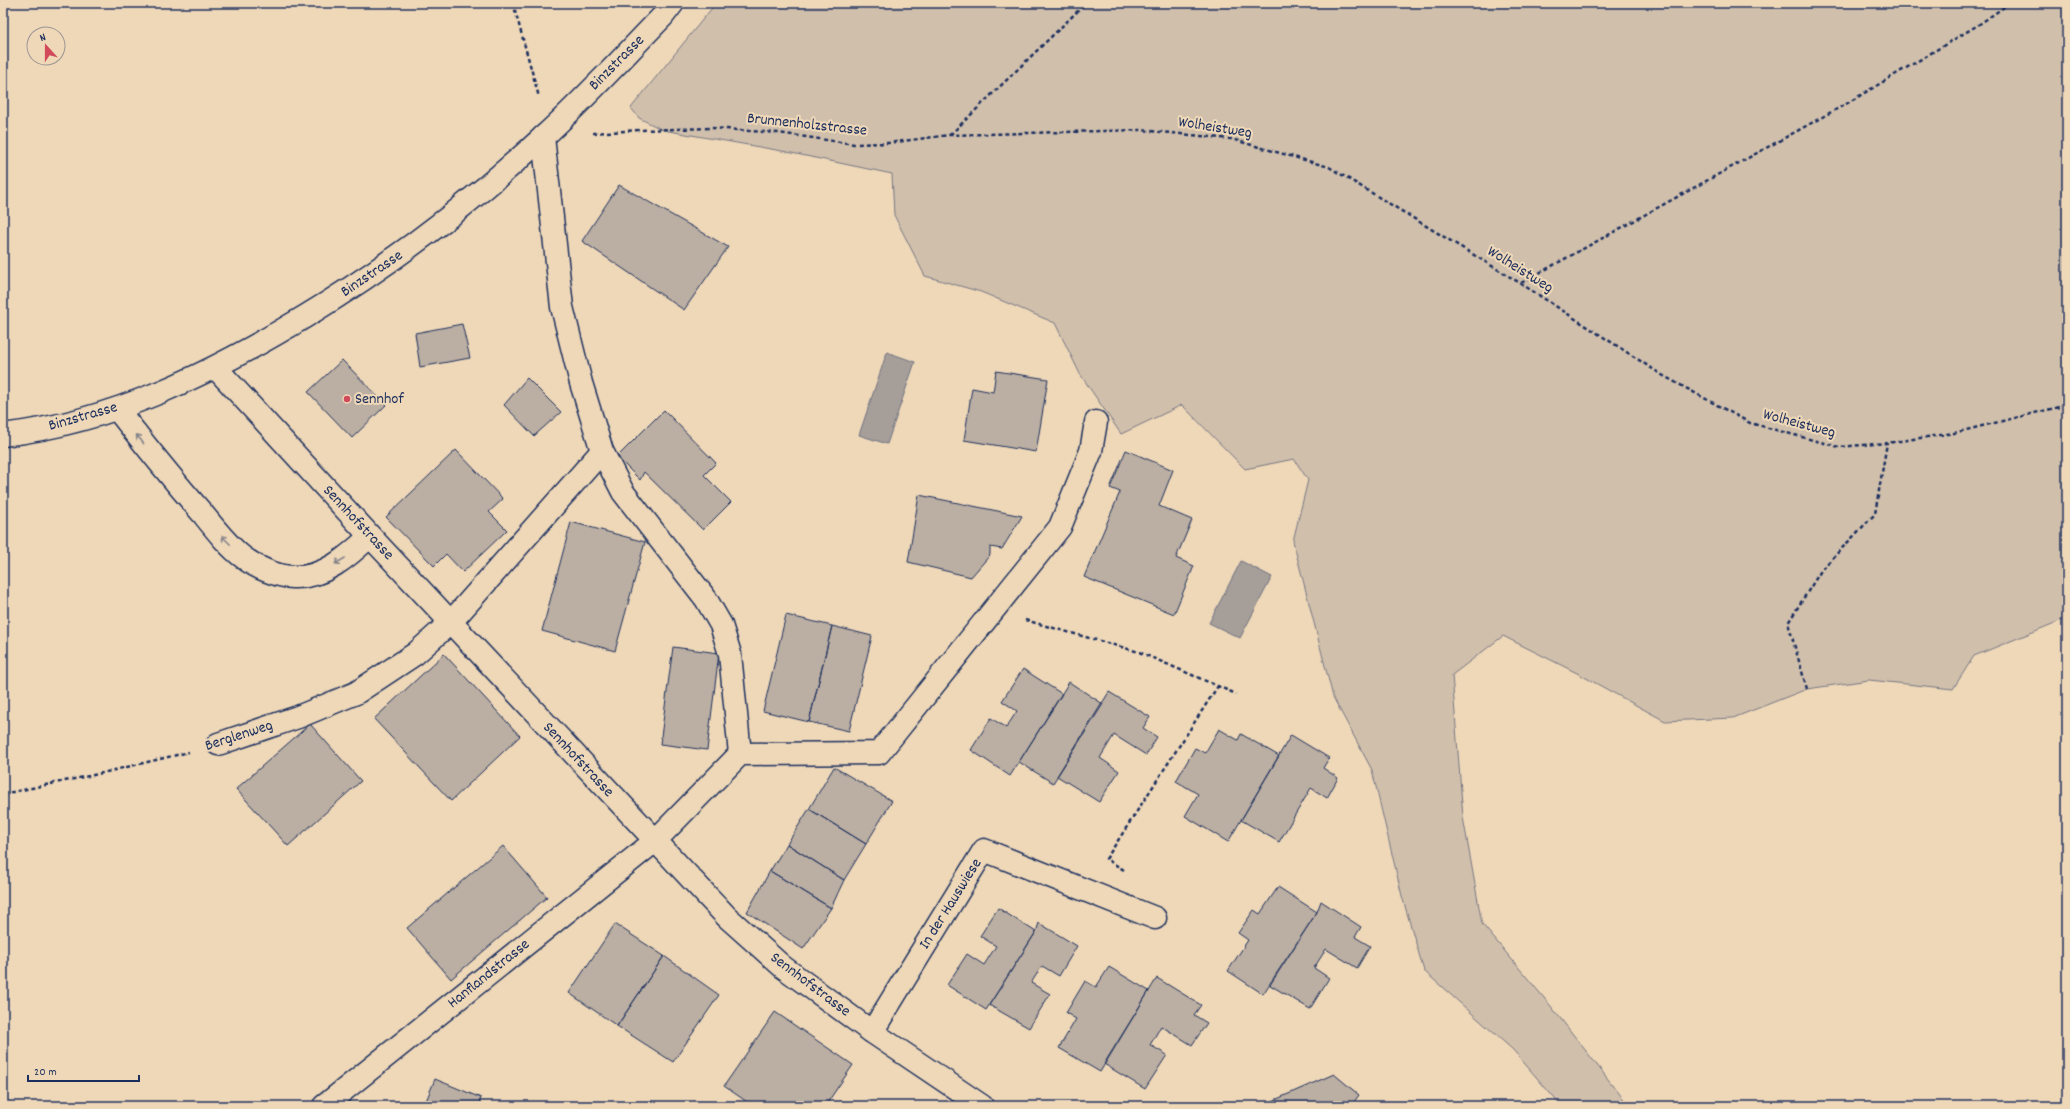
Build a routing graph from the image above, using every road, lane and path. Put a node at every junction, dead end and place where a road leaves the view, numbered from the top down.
1 (513, 3) edge
2 (673, 3) edge
3 (1086, 3) edge
4 (2010, 3) edge
5 (949, 135) junction
6 (543, 137) junction
7 (1520, 283) junction
8 (216, 368) junction
9 (2067, 405) edge
10 (117, 409) junction
11 (1096, 422) dead end
12 (3, 435) edge
13 (1887, 443) junction
14 (602, 450) junction
15 (370, 536) junction
16 (992, 611) junction
17 (451, 622) junction
18 (1218, 686) junction
19 (1807, 689) dead end
20 (1236, 694) dead end
21 (218, 744) joint
22 (740, 754) junction
23 (3, 794) edge
24 (655, 841) junction
25 (1116, 902) junction
26 (1155, 918) dead end
27 (872, 1032) junction
28 (324, 1106) edge
29 (982, 1106) edge

1 - 6 path
2 - 6 street, Binzstrasse
3 - 5 path
4 - 7 path
5 - 6 path, Brunnenholzstrasse
5 - 7 path, Wolheistweg
6 - 8 street, Binzstrasse
6 - 14 street
7 - 13 path, Wolheistweg
8 - 10 street, Binzstrasse
8 - 15 street, Sennhofstrasse
9 - 13 path, Wolheistweg
10 - 12 street, Binzstrasse
15 -> 10 street
11 - 16 street
13 - 19 path
14 - 17 street, Berglenweg
14 - 22 street
15 - 17 street, Sennhofstrasse
16 - 18 path
16 - 22 street
17 - 21 street, Berglenweg
17 - 24 street, Sennhofstrasse
18 - 20 path
18 - 25 path
21 - 23 path, Berglenweg
22 - 24 street, Hanflandstrasse
24 - 27 street, Sennhofstrasse
24 - 28 street, Hanflandstrasse
25 - 26 street, In der Hauswiese
25 - 27 street, In der Hauswiese
27 - 29 street, Sennhofstrasse

